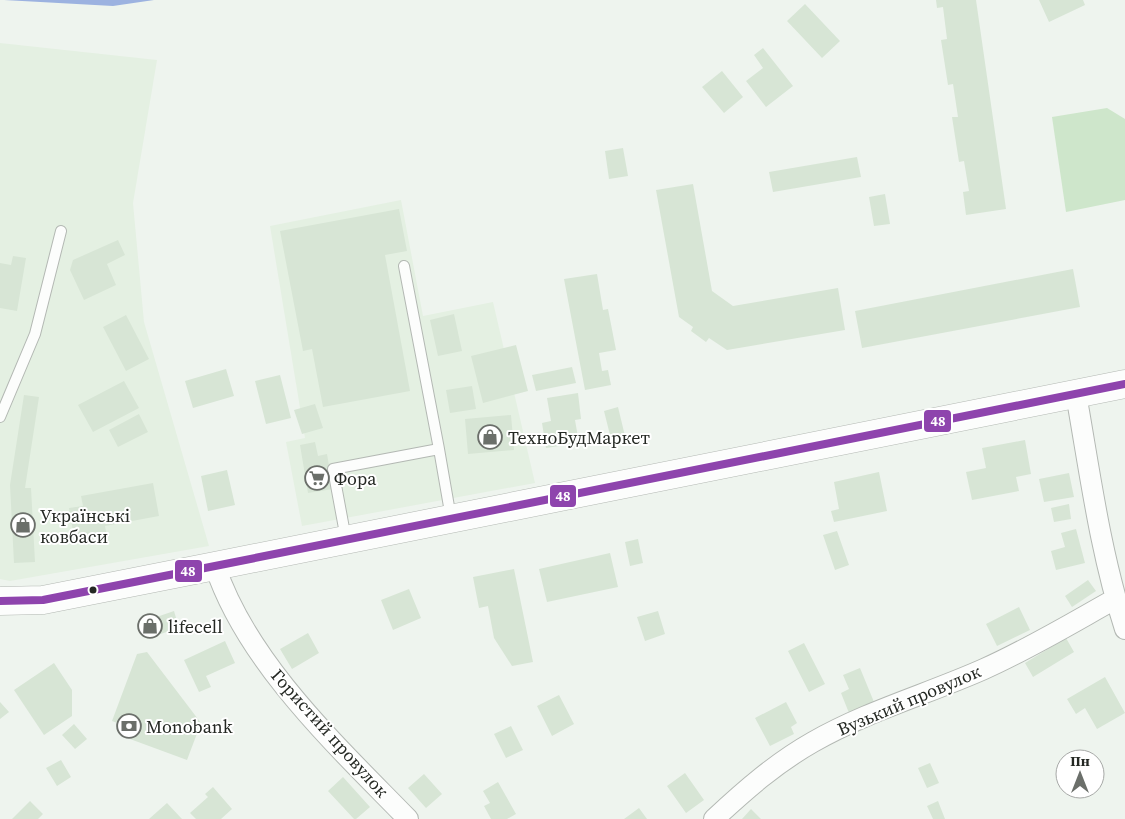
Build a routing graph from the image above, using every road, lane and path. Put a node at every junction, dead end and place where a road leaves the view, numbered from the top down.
1 (61, 231) dead end
2 (404, 266) dead end
3 (1125, 384) edge
4 (1076, 394) junction
5 (0, 417) edge
6 (439, 450) junction
7 (451, 519) junction
8 (346, 540) junction
9 (215, 566) junction
10 (1115, 598) junction
11 (12, 601) edge
12 (0, 618) edge
13 (1125, 629) edge
14 (408, 819) edge
15 (714, 819) edge

1 - 5 lane
2 - 6 lane
3 - 4 main road
4 - 7 main road
4 - 10 street
6 - 7 lane
6 - 8 lane
7 - 8 main road
8 - 9 main road
9 - 11 main road
9 - 14 street, Гористий провулок
10 - 13 street
10 - 15 street, Вузький провулок
11 - 12 main road

